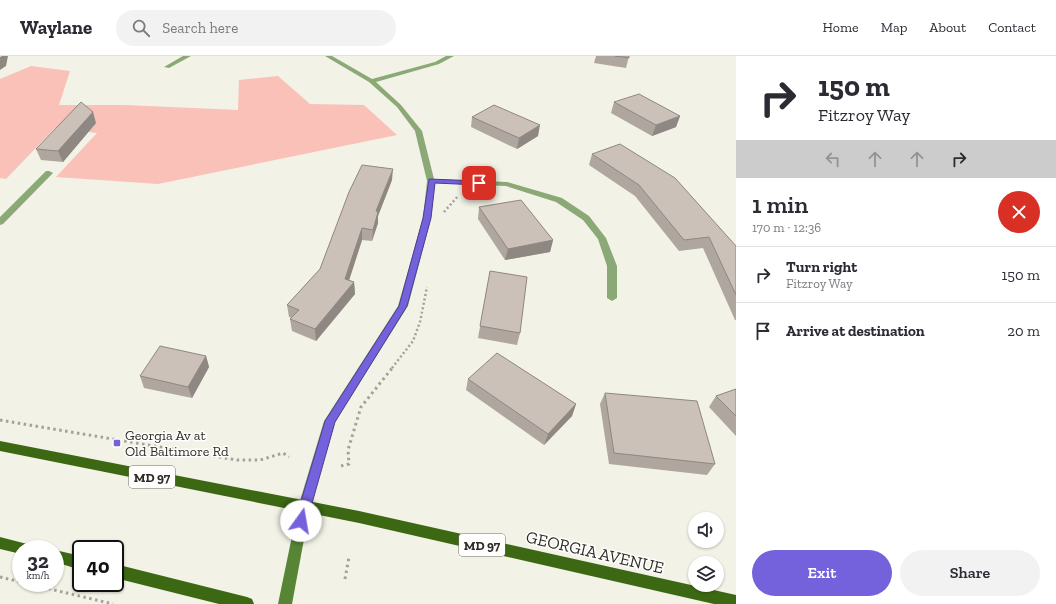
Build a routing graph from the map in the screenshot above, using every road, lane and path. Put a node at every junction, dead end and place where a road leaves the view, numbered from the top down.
1 (188, 56) edge
2 (328, 56) edge
3 (451, 56) edge
4 (167, 68) dead end
5 (371, 81) junction
6 (49, 173) dead end
7 (431, 181) junction
8 (0, 222) edge
9 (612, 298) dead end
10 (0, 420) edge
11 (0, 446) edge
12 (289, 456) dead end
13 (304, 507) junction
14 (0, 543) edge
15 (12, 546) edge
16 (349, 557) dead end
17 (124, 573) edge
18 (0, 577) edge
19 (345, 579) dead end
20 (12, 580) edge
21 (63, 592) edge
22 (736, 602) edge
23 (113, 604) edge
24 (247, 604) edge
25 (285, 604) edge

1 - 4 street
2 - 5 street
3 - 5 street
5 - 7 street
6 - 8 street
7 - 9 street
7 - 13 street
10 - 12 path
11 - 13 main road, GEORGIA AVENUE / MD 97
13 - 22 main road, GEORGIA AVENUE / MD 97
13 - 25 street
14 - 15 main road
16 - 19 path
17 - 24 main road
18 - 20 path
21 - 23 path

